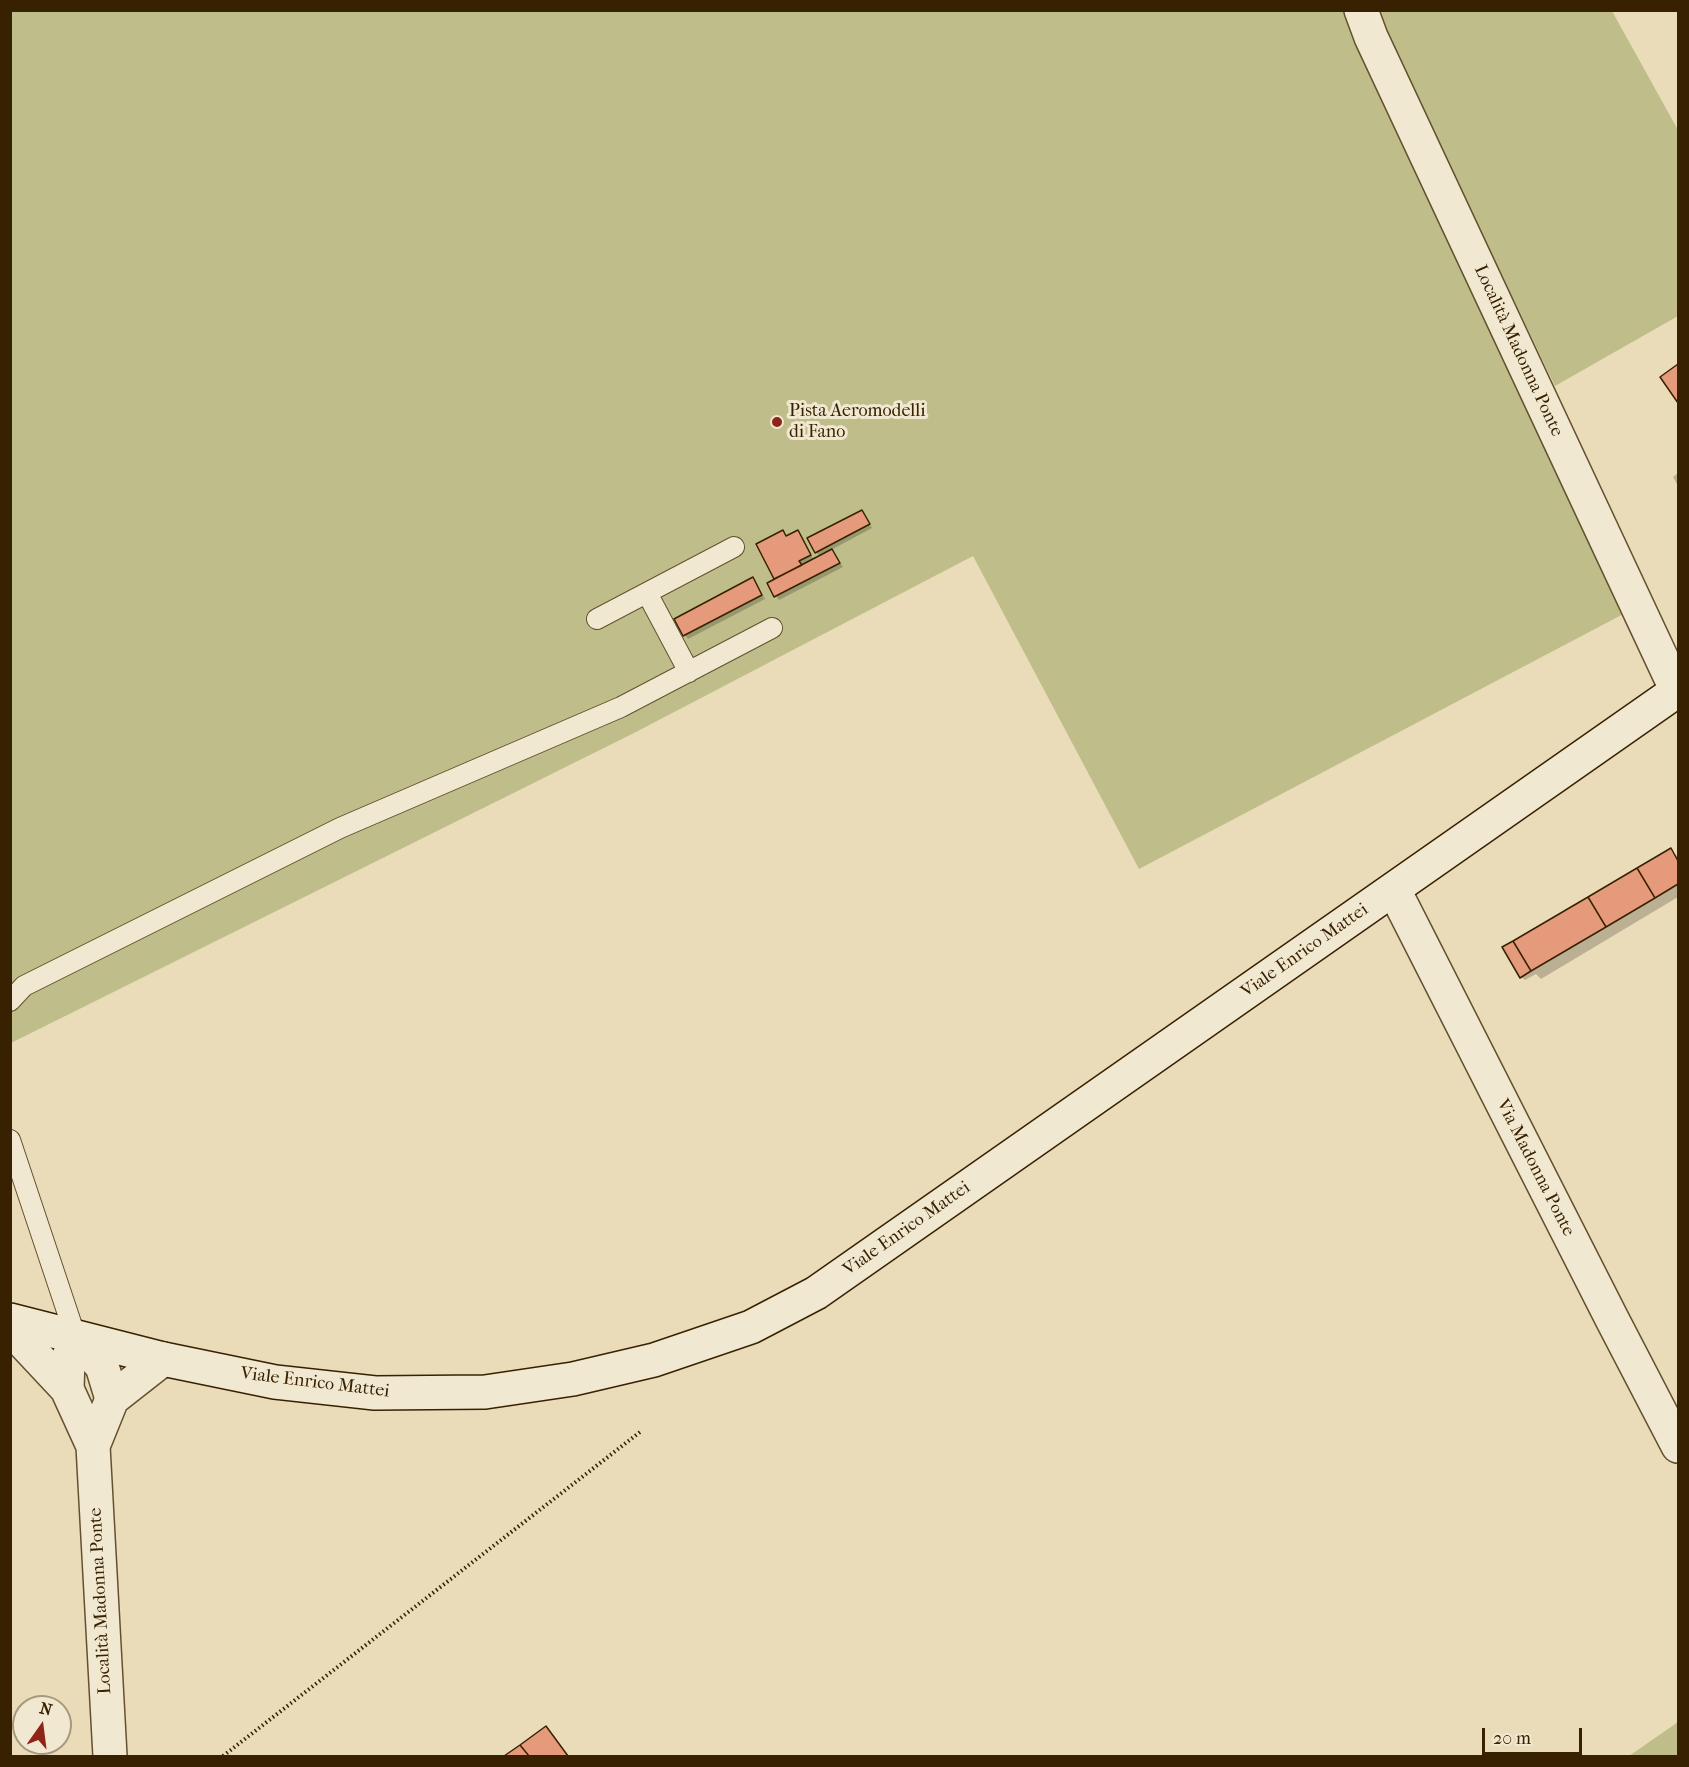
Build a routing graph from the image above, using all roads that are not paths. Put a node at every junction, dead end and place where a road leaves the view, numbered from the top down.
1 (1360, 10) edge
2 (734, 547) dead end
3 (647, 593) junction
4 (597, 619) dead end
5 (772, 628) dead end
6 (689, 672) junction
7 (1678, 690) edge
8 (1394, 890) junction
9 (10, 1001) edge
10 (10, 1140) edge
11 (10, 1320) edge
12 (10, 1328) edge
13 (76, 1338) junction
14 (163, 1359) junction
15 (67, 1389) junction
16 (112, 1400) junction
17 (93, 1446) junction
18 (1678, 1446) edge
19 (110, 1756) edge

1 - 7 street, Località Madonna Ponte
2 - 3 lane
3 - 4 lane
3 - 6 lane
5 - 6 lane
6 - 9 lane
7 - 8 street, Viale Enrico Mattei
8 - 14 street, Viale Enrico Mattei
8 - 18 street, Via Madonna Ponte
10 - 13 lane
11 - 13 street, Viale Enrico Mattei
12 - 15 street
13 - 14 street, Viale Enrico Mattei
13 - 15 street
13 - 16 street
14 - 16 street
15 - 17 street
16 - 17 street
17 - 19 street, Località Madonna Ponte

